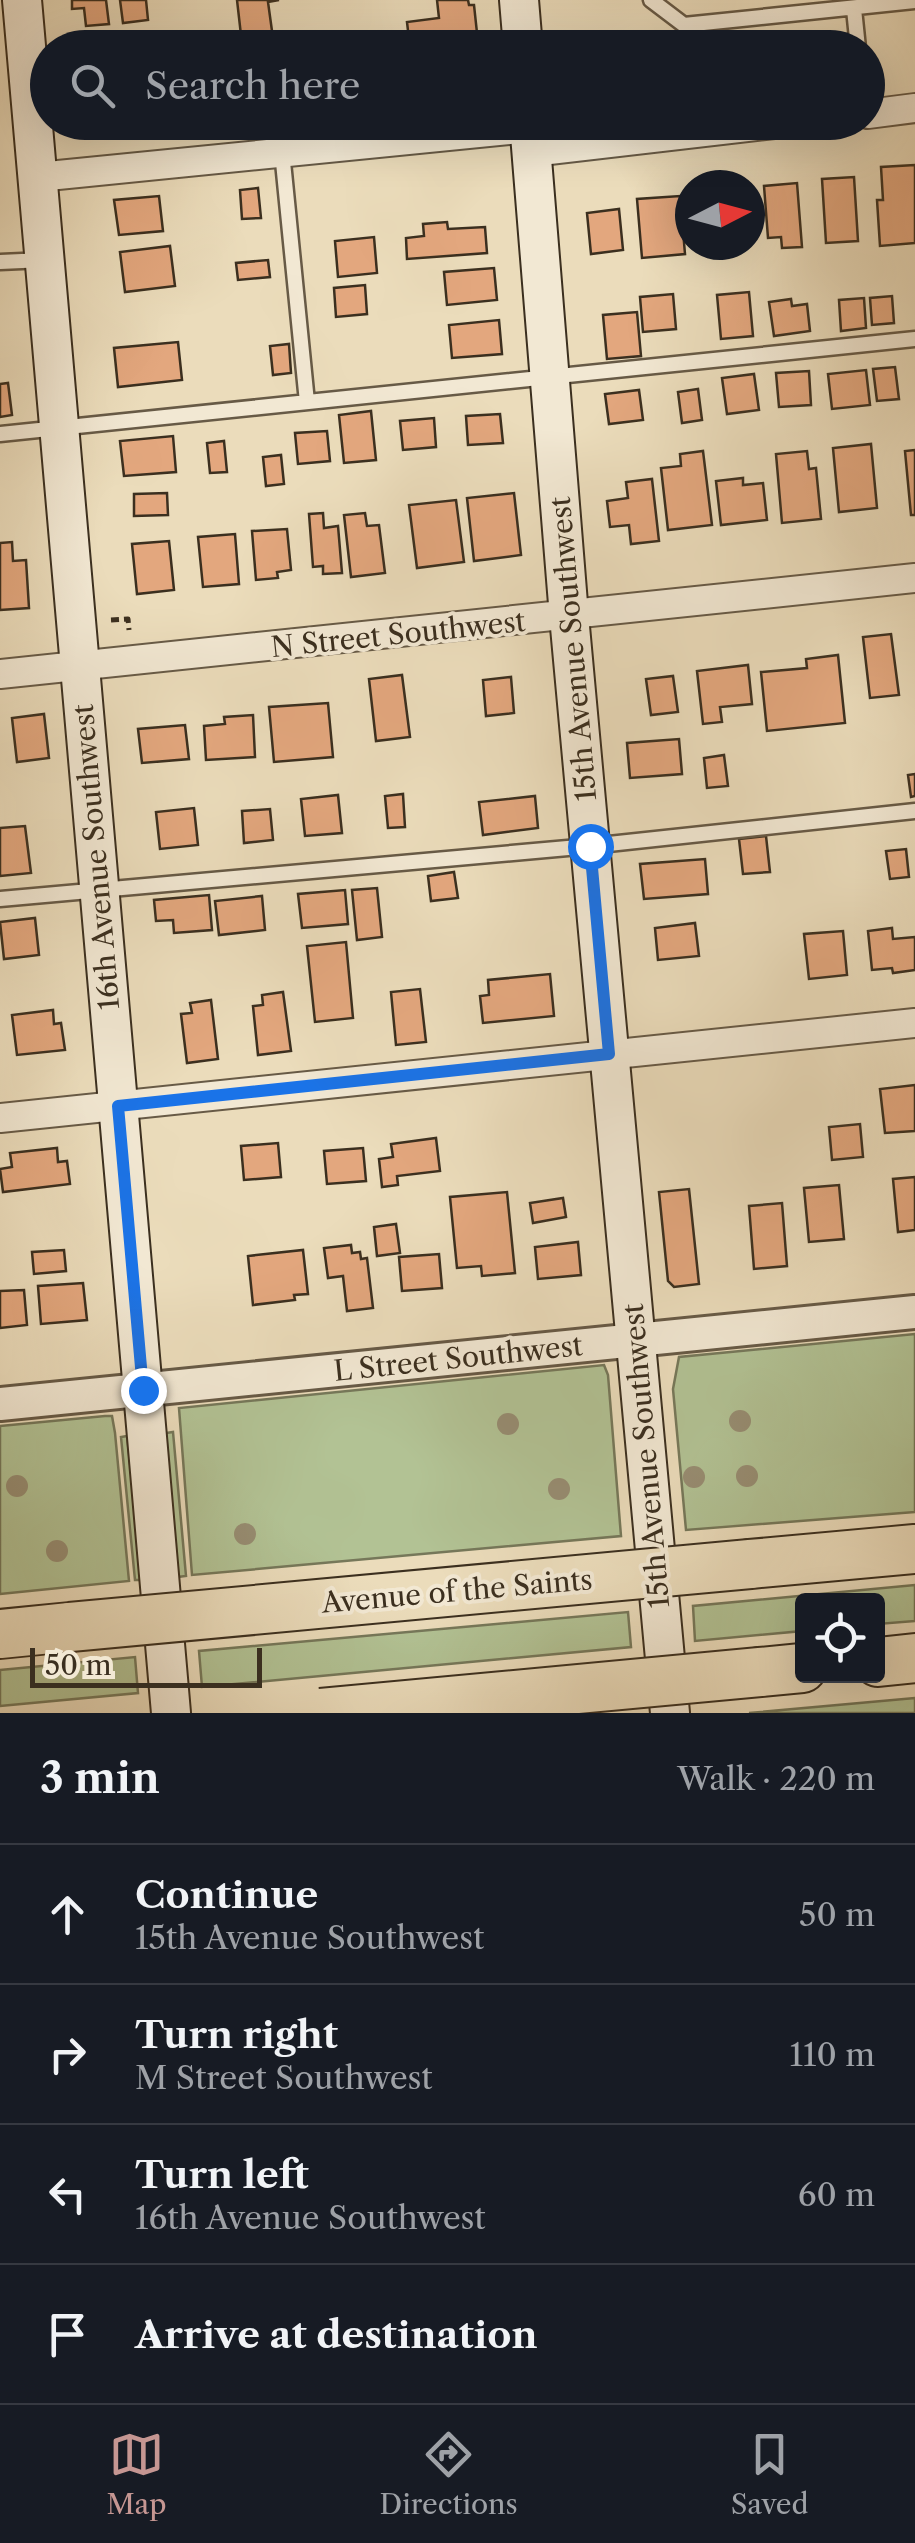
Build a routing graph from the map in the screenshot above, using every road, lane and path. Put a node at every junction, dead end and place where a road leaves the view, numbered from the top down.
1 (22, 0) edge
2 (519, 0) edge
3 (651, 0) edge
4 (915, 0) edge
5 (854, 9) junction
6 (522, 30) edge
7 (856, 30) edge
8 (30, 88) edge
9 (915, 108) edge
10 (885, 112) edge
11 (35, 140) edge
12 (447, 140) edge
13 (530, 140) edge
14 (282, 152) junction
15 (38, 176) junction
16 (45, 260) junction
17 (0, 262) edge
18 (915, 339) edge
19 (550, 378) junction
20 (307, 402) junction
21 (59, 428) junction
22 (0, 434) edge
23 (915, 578) edge
24 (106, 608) dead end
25 (570, 616) junction
26 (129, 630) dead end
27 (79, 666) junction
28 (0, 674) edge
29 (915, 811) edge
30 (590, 846) junction
31 (99, 888) junction
32 (0, 899) edge
33 (915, 1022) edge
34 (609, 1054) junction
35 (118, 1106) junction
36 (0, 1118) edge
37 (915, 1312) edge
38 (636, 1340) junction
39 (143, 1390) junction
40 (0, 1404) edge
41 (915, 1549) edge
42 (0, 1634) edge
43 (915, 1658) edge
44 (885, 1661) edge
45 (781, 1670) edge
46 (171, 1713) edge
47 (321, 1713) edge
48 (670, 1713) edge

1 - 8 main road, 16th Avenue Southwest
2 - 6 main road
3 - 5 lane
4 - 5 lane
5 - 7 lane
9 - 10 street
11 - 15 main road, 16th Avenue Southwest
12 - 14 street
13 - 19 main road, 15th Avenue Southwest
14 - 15 street
14 - 20 lane
15 - 16 main road, 16th Avenue Southwest
16 - 17 lane
16 - 21 main road, 16th Avenue Southwest
18 - 19 lane
19 - 20 lane
19 - 25 main road, 15th Avenue Southwest
20 - 21 lane
21 - 22 lane
21 - 27 main road, 16th Avenue Southwest
23 - 25 street, N Street Southwest
24 - 26 path
25 - 27 street, N Street Southwest
25 - 30 main road, 15th Avenue Southwest
27 - 28 street, N Street Southwest
27 - 31 main road, 16th Avenue Southwest
29 - 30 lane
30 - 31 lane
30 - 34 main road, 15th Avenue Southwest
31 - 32 lane
31 - 35 main road, 16th Avenue Southwest
33 - 34 street
34 - 35 street
34 - 38 main road, 15th Avenue Southwest
35 - 36 street
35 - 39 main road, 16th Avenue Southwest
37 - 38 street, L Street Southwest
38 - 39 street, L Street Southwest
38 - 48 main road, 15th Avenue Southwest
39 - 40 street, L Street Southwest
39 - 46 main road, 16th Avenue Southwest
41 - 42 highway, Avenue of the Saints, bridge
43 - 44 highway
45 - 47 highway, bridge

